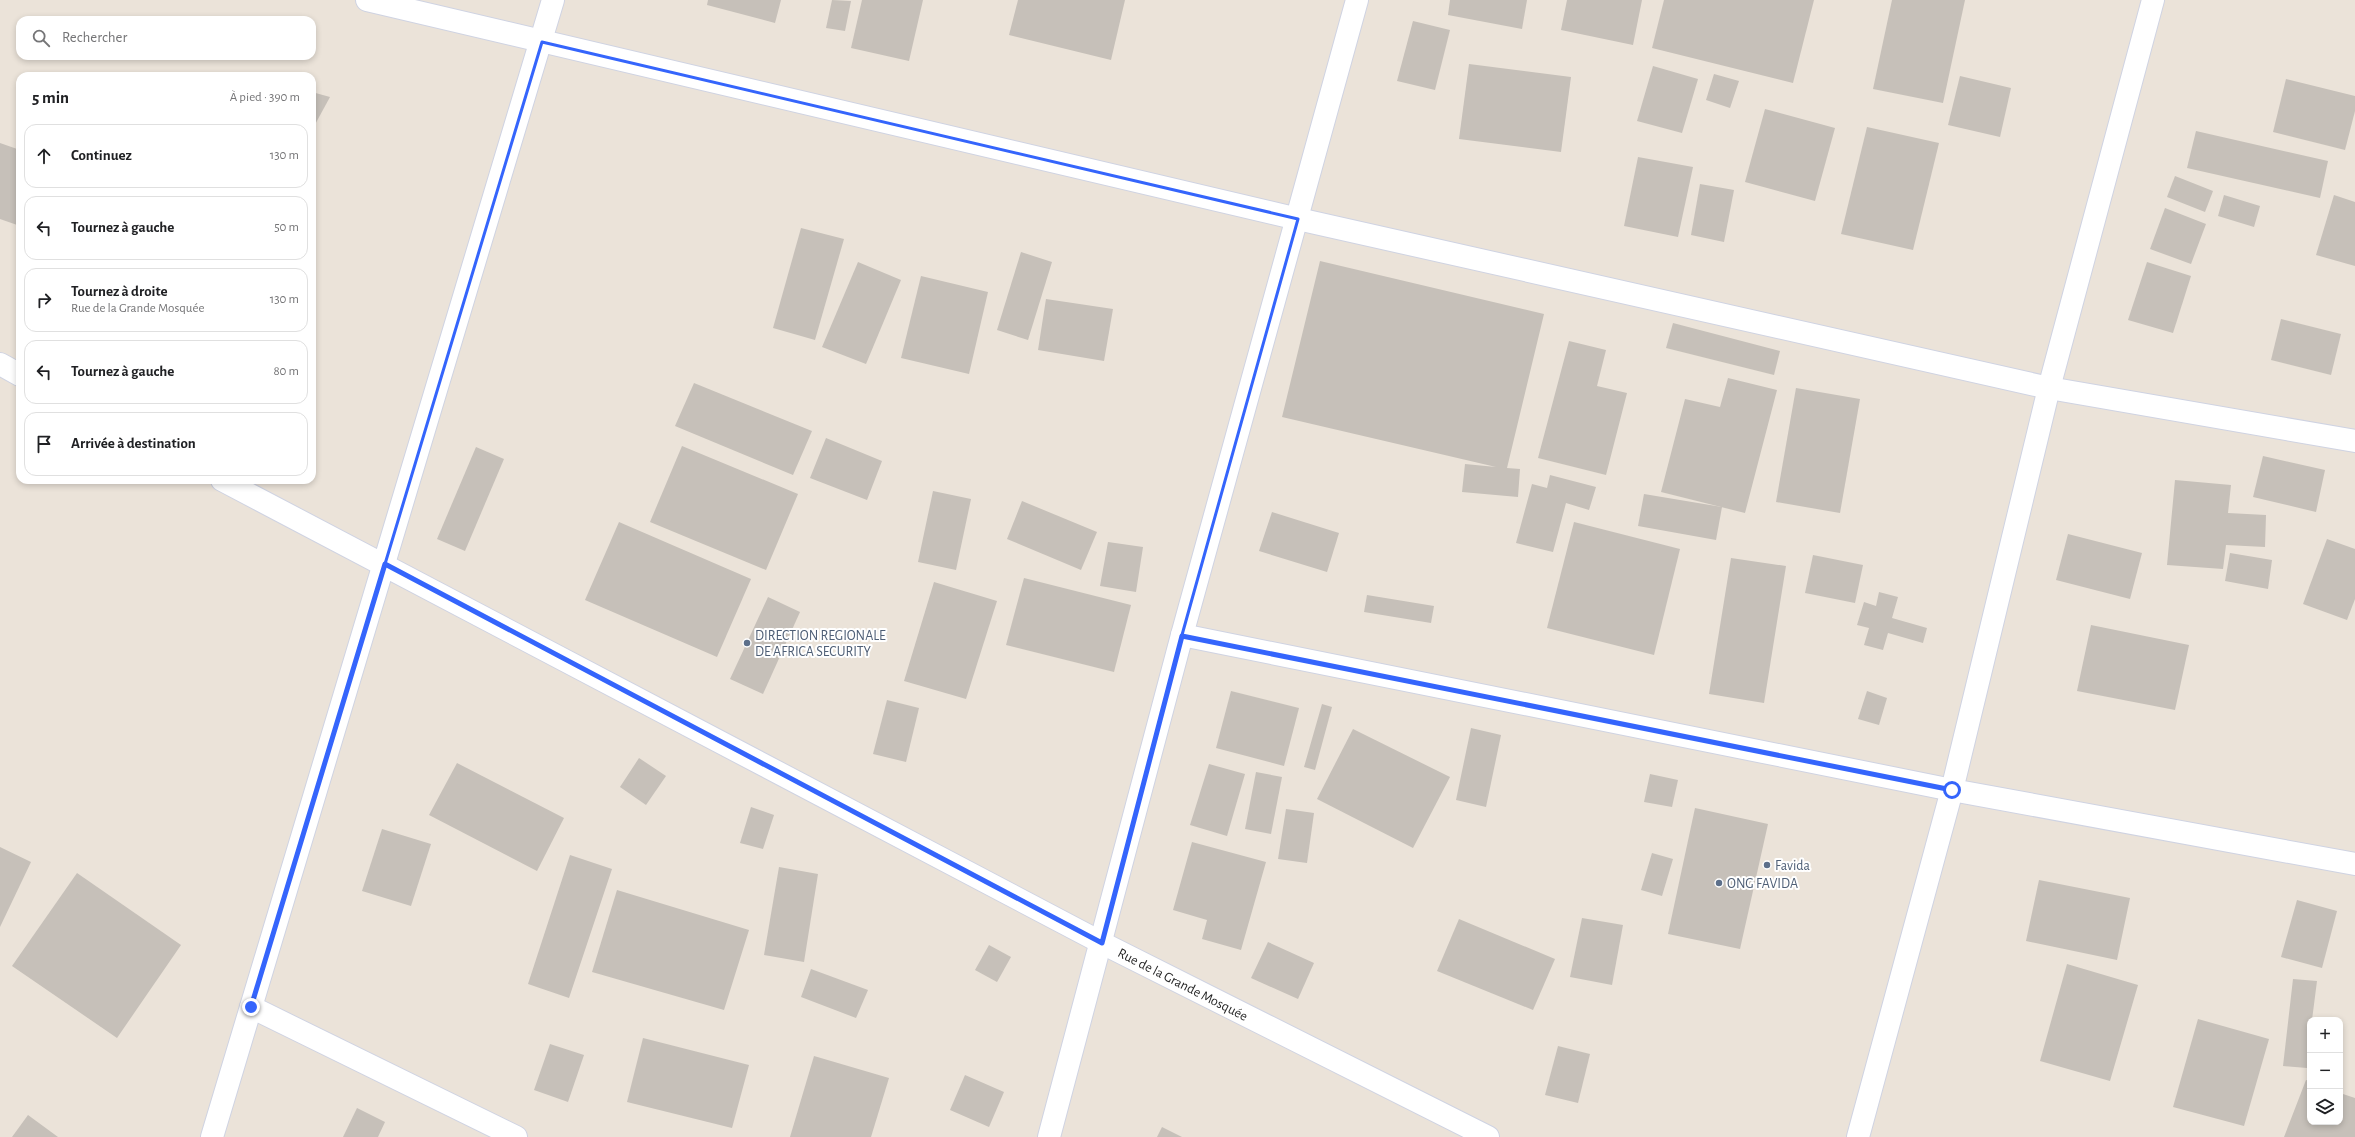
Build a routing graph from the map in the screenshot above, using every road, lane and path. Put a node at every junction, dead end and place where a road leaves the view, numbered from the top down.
1 (367, 0) edge
2 (553, 0) edge
3 (1357, 0) edge
4 (2153, 0) edge
5 (542, 42) junction
6 (1298, 219) junction
7 (0, 364) edge
8 (16, 373) edge
9 (2049, 388) junction
10 (2355, 441) edge
11 (230, 484) edge
12 (385, 564) junction
13 (1182, 636) junction
14 (1952, 790) junction
15 (2355, 864) edge
16 (1102, 943) junction
17 (251, 1007) junction
18 (212, 1137) edge
19 (516, 1137) edge
20 (1049, 1137) edge
21 (1488, 1137) edge
22 (1858, 1137) edge

1 - 5 street
2 - 5 street
3 - 6 street
4 - 9 street
5 - 6 street
5 - 12 street
6 - 9 street
6 - 13 street
7 - 8 street
9 - 10 street
9 - 14 street
11 - 12 street, Rue de la Grande Mosquée
12 - 16 street, Rue de la Grande Mosquée
12 - 17 street
13 - 14 street
13 - 16 street
14 - 15 street
14 - 22 street
16 - 20 street
16 - 21 street, Rue de la Grande Mosquée
17 - 18 street
17 - 19 street

